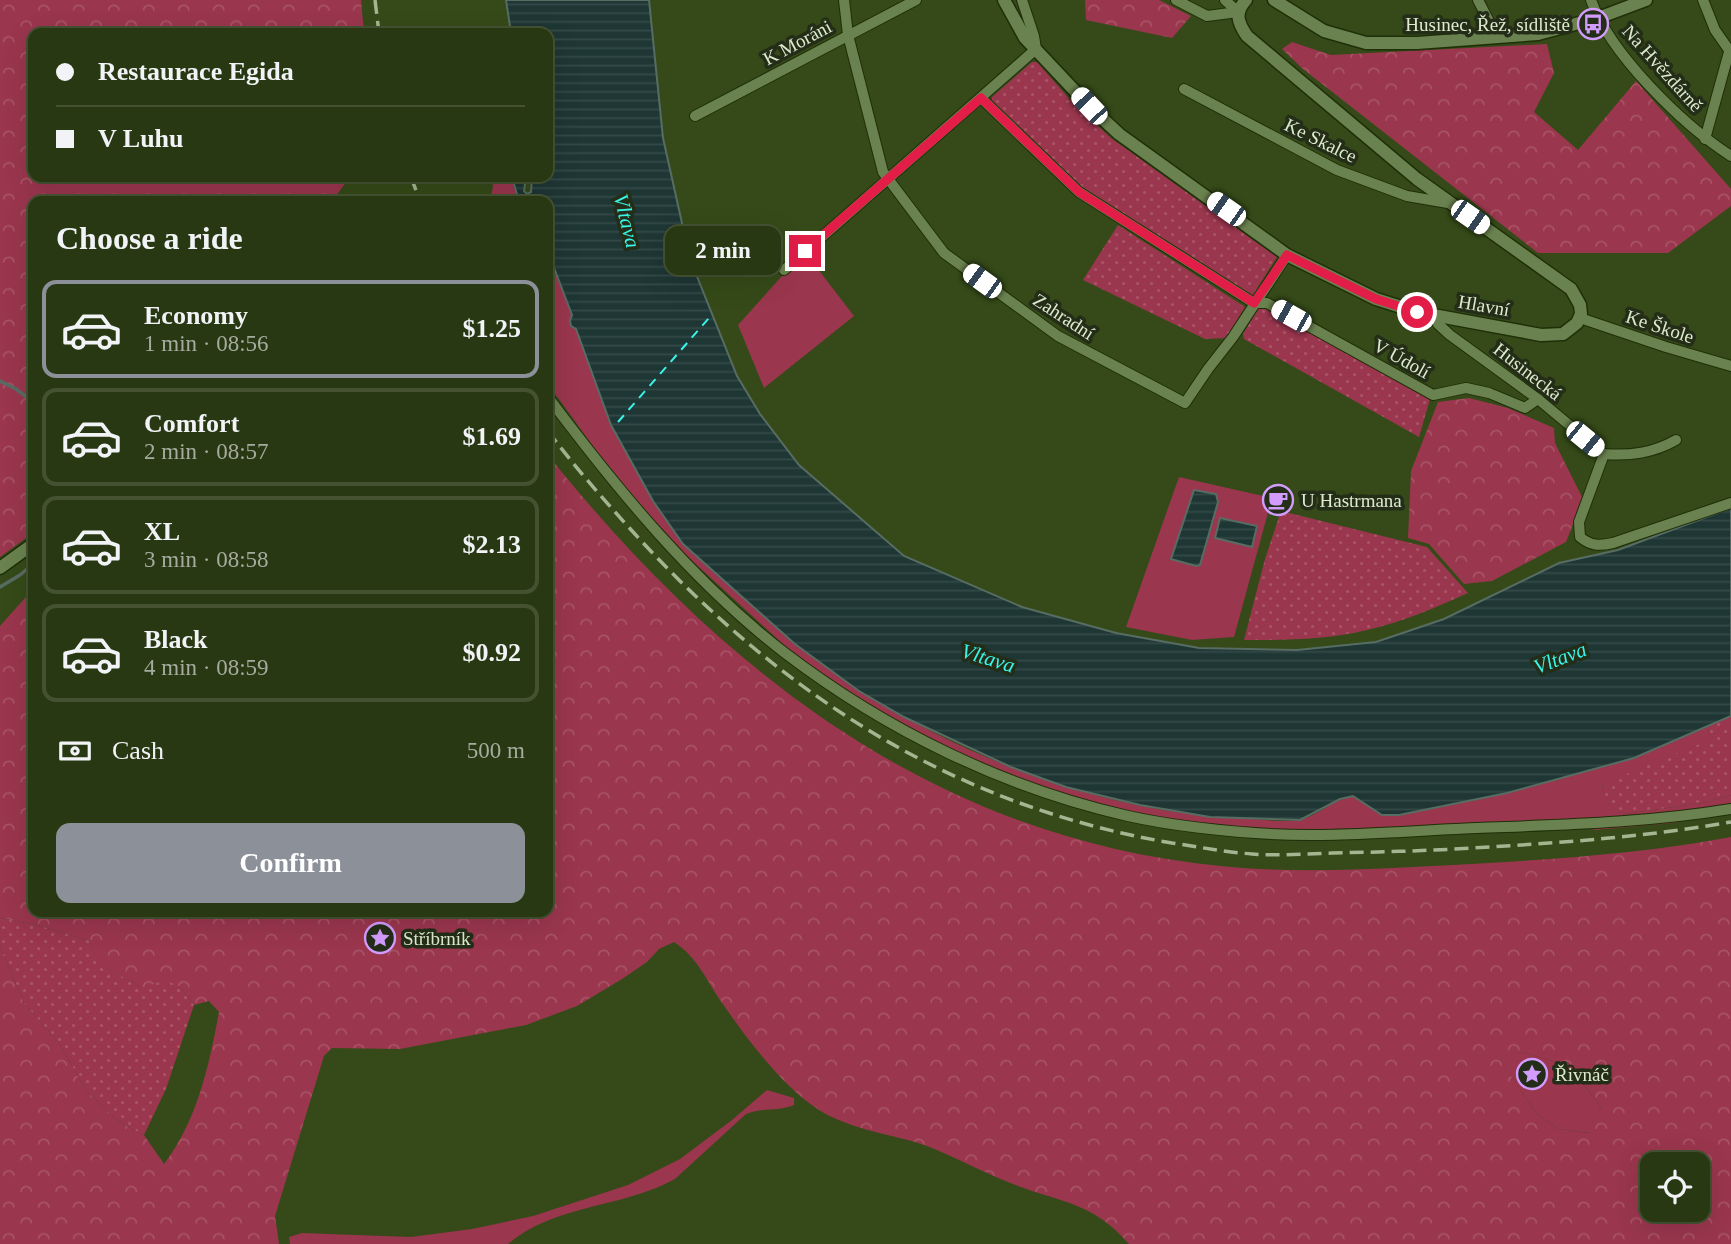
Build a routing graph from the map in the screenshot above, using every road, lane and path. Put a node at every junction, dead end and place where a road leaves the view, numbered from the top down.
1 (844, 0) edge
2 (916, 0) edge
3 (1004, 0) edge
4 (1022, 0) edge
5 (1175, 0) edge
6 (1224, 0) edge
7 (1246, 0) edge
8 (1274, 0) edge
9 (1478, 0) edge
10 (1591, 0) edge
11 (1646, 0) edge
12 (1703, 0) edge
13 (1238, 12) junction
14 (1598, 18) junction
15 (848, 35) junction
16 (1496, 37) junction
17 (1036, 49) junction
18 (1730, 53) edge
19 (1184, 89) dead end
20 (981, 98) junction
21 (695, 116) dead end
22 (1705, 139) junction
23 (1731, 156) edge
24 (888, 178) junction
25 (1451, 204) junction
26 (1287, 255) junction
27 (784, 270) dead end
28 (1254, 303) junction
29 (1439, 316) junction
30 (1580, 318) junction
31 (1731, 366) edge
32 (1538, 399) junction
33 (553, 404) edge
34 (1676, 440) dead end
35 (1604, 454) junction
36 (1731, 503) edge
37 (28, 548) edge
38 (0, 568) edge
39 (1731, 809) edge

1 - 15 street, Zahradní
2 - 15 street, K Moráni
3 - 17 street, Hlavní
4 - 17 street
5 - 13 street
6 - 13 street
7 - 13 street
8 - 16 street
9 - 16 street
10 - 14 street, Na Hvězdárně
11 - 14 street
12 - 18 street, Na Hvězdárně
13 - 25 street
14 - 16 street
14 - 22 street, Na Hvězdárně
15 - 21 street, K Moráni
15 - 24 street, Zahradní
17 - 20 street
17 - 26 street, Hlavní
18 - 22 street, Na Hvězdárně
19 - 25 street, Ke Skalce
20 - 24 street
20 - 28 street
22 - 23 street, Na Hvězdárně
24 - 27 street
24 - 28 street, Zahradní
25 - 30 street
26 - 28 street, Zahradní
26 - 29 street, Hlavní
28 - 32 street, V Údolí
29 - 30 street, Hlavní
29 - 32 street, Husinecká
30 - 31 street, Ke Škole
32 - 35 street, Husinecká
33 - 39 street
34 - 35 street
35 - 36 street
37 - 38 street

